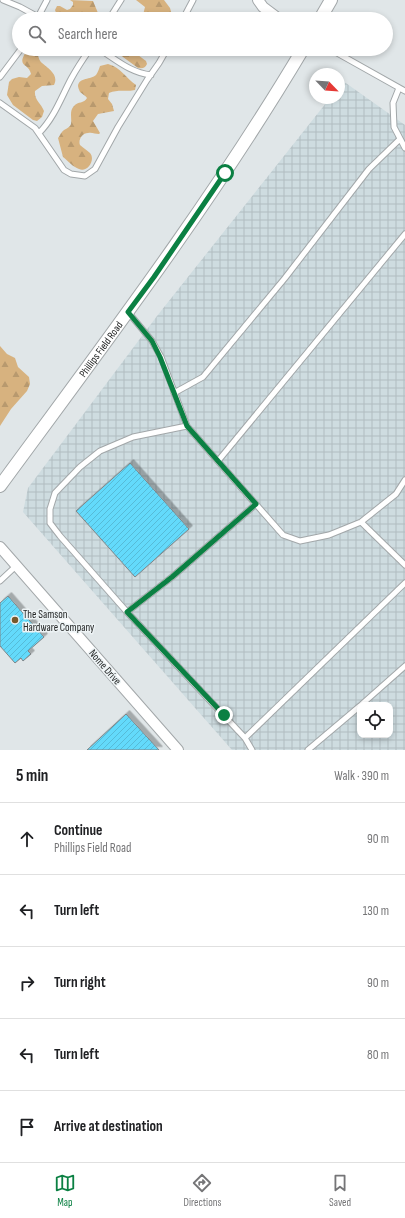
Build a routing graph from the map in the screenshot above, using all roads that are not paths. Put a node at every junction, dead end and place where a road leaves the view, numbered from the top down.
1 (3, 0) edge
2 (47, 0) edge
3 (121, 0) edge
4 (193, 0) edge
5 (258, 0) edge
6 (331, 0) edge
7 (29, 12) edge
8 (42, 12) edge
9 (113, 12) edge
10 (187, 12) edge
11 (270, 12) edge
12 (324, 12) edge
13 (16, 56) edge
14 (86, 56) edge
15 (110, 56) edge
16 (163, 56) edge
17 (299, 56) edge
18 (342, 56) edge
19 (151, 75) junction
20 (0, 77) edge
21 (399, 88) junction
22 (405, 91) edge
23 (0, 103) edge
24 (39, 133) junction
25 (400, 139) junction
26 (405, 148) edge
27 (405, 234) edge
28 (128, 312) junction
29 (174, 393) junction
30 (187, 426) junction
31 (218, 461) junction
32 (405, 480) edge
33 (0, 486) edge
34 (256, 504) junction
35 (361, 522) junction
36 (0, 547) edge
37 (405, 565) edge
38 (16, 566) junction
39 (0, 581) edge
40 (405, 583) edge
41 (127, 612) junction
42 (405, 666) edge
43 (365, 702) edge
44 (357, 709) edge
45 (245, 738) junction
46 (178, 750) edge
47 (252, 750) edge
48 (308, 750) edge

1 - 7 lane
2 - 8 lane
3 - 9 lane
4 - 10 lane
5 - 11 street
6 - 12 street
13 - 20 lane
14 - 24 lane
15 - 19 lane
16 - 19 lane
17 - 28 street, Phillips Field Road
18 - 21 lane
19 - 24 lane
21 - 22 lane
21 - 25 lane
23 - 24 lane
25 - 26 lane
25 - 29 lane
27 - 31 lane
28 - 29 lane
28 - 33 street, Phillips Field Road
29 - 30 lane
30 - 31 lane
30 - 41 lane
31 - 34 lane
32 - 35 lane
34 - 35 lane
34 - 41 lane
35 - 37 lane
36 - 38 street, Nome Drive
38 - 39 lane
38 - 46 street, Nome Drive
40 - 45 lane
41 - 45 lane
42 - 43 lane
44 - 48 lane
45 - 47 lane

